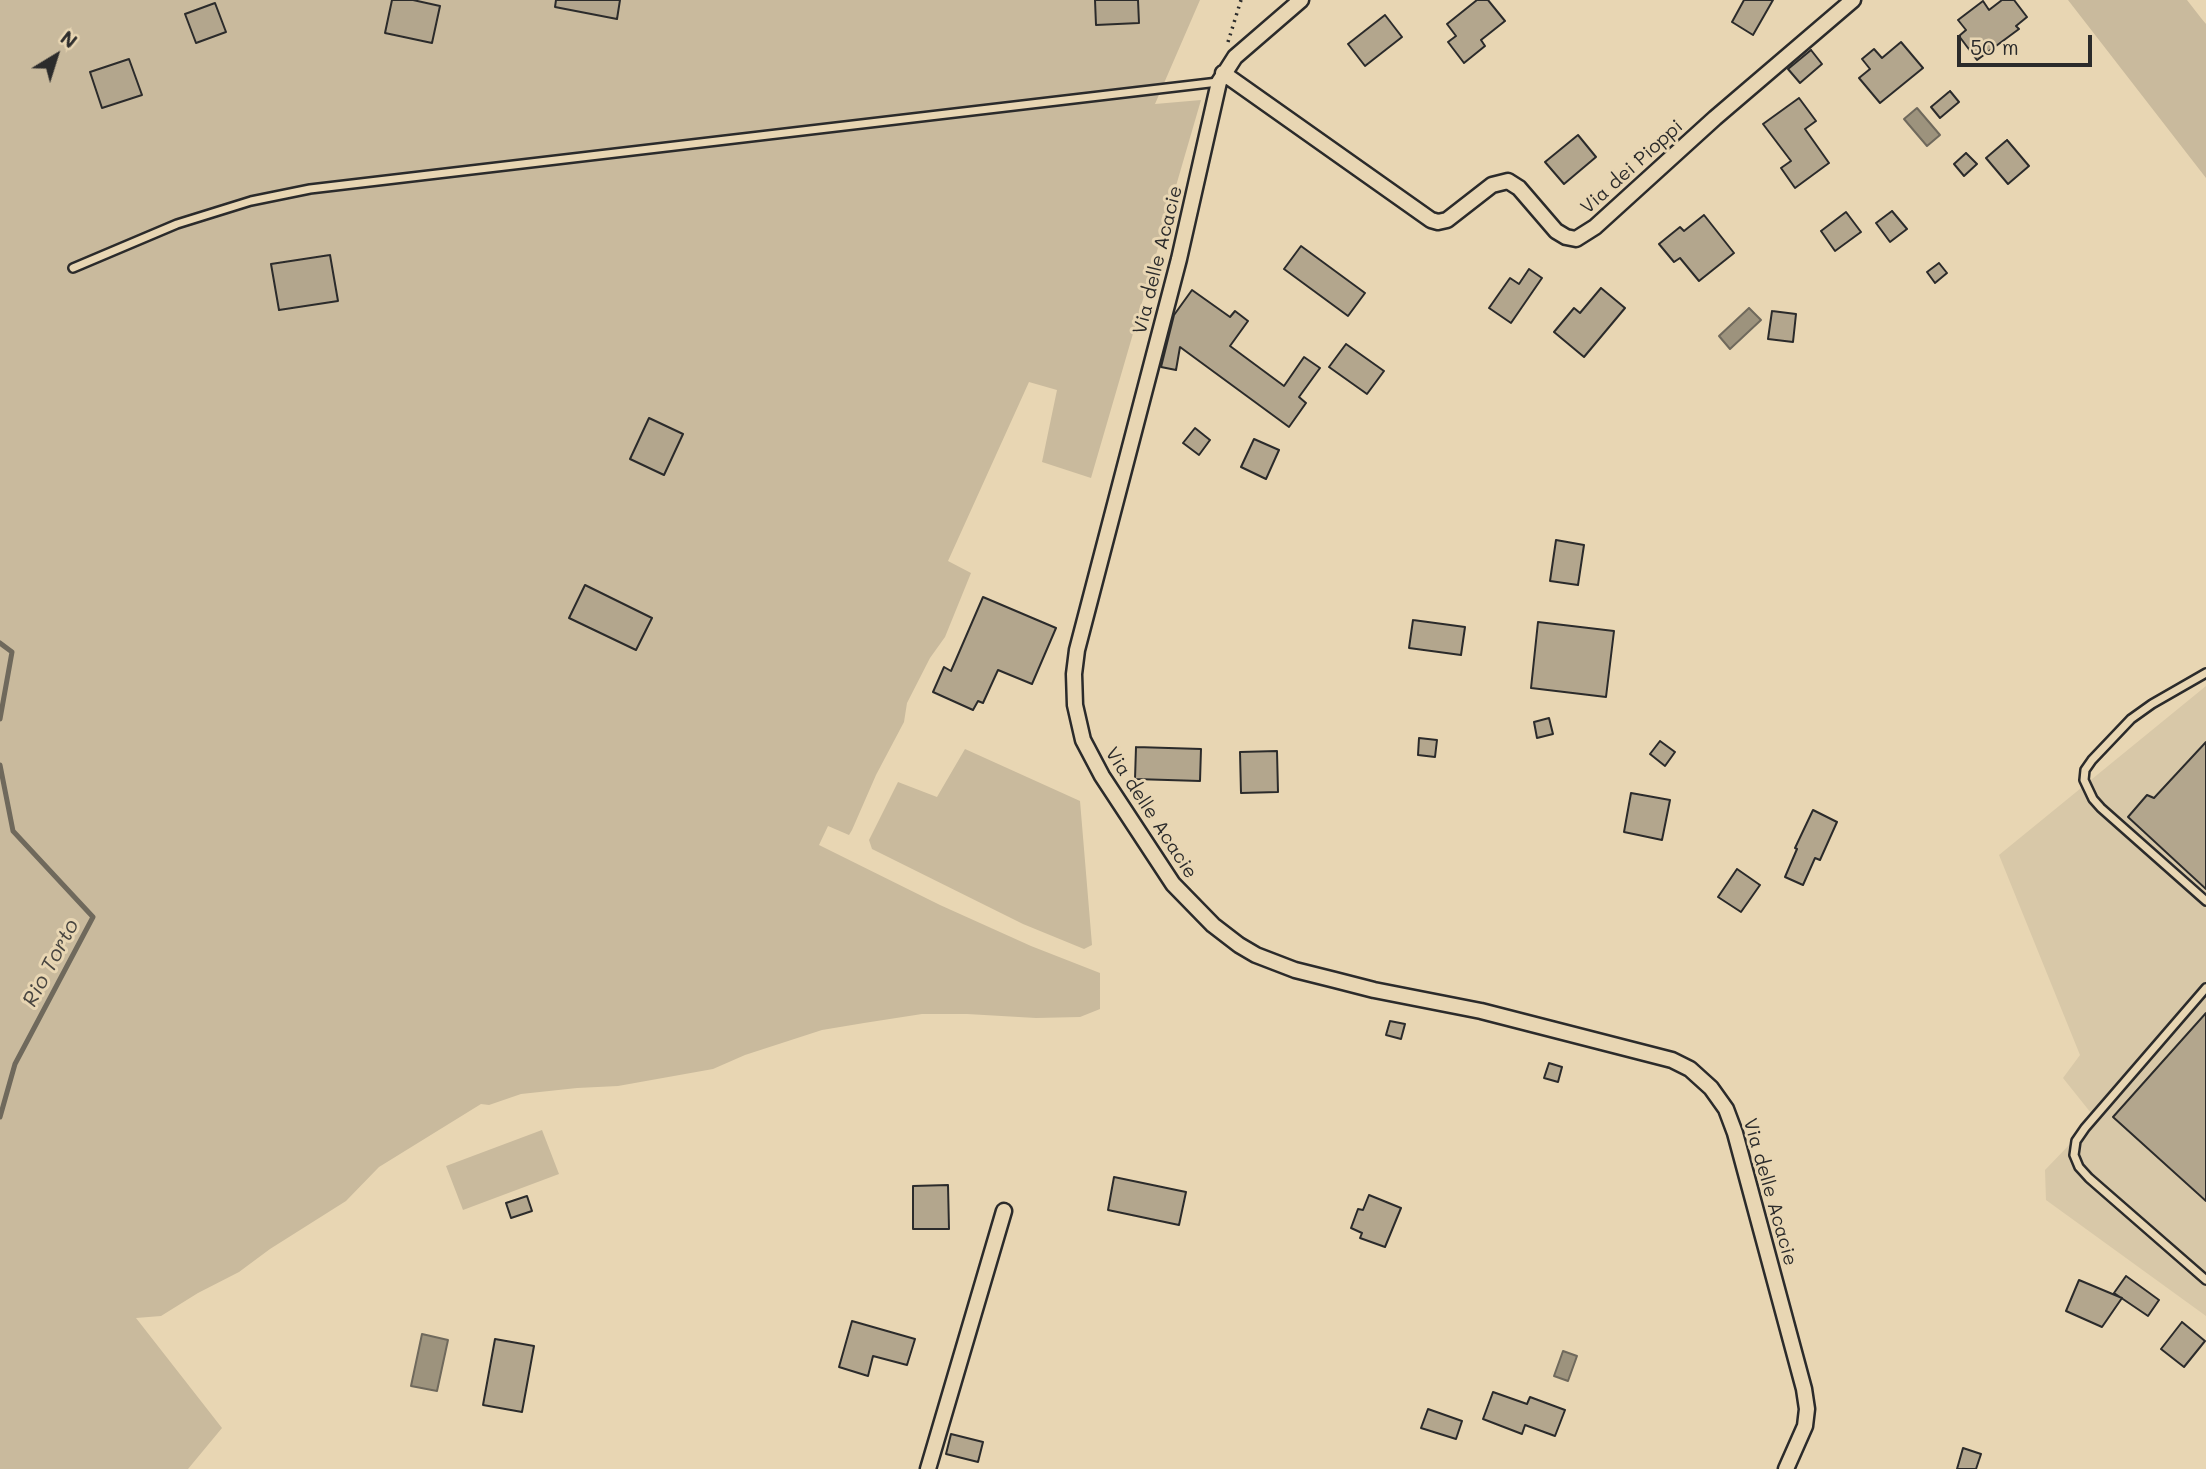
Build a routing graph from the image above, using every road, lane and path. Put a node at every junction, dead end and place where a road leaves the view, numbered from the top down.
1 (1301, 0) edge
2 (1853, 0) edge
3 (1221, 78) junction
4 (73, 268) dead end
5 (2206, 673) edge
6 (2206, 901) edge
7 (2206, 988) edge
8 (1004, 1211) dead end
9 (2206, 1280) edge
10 (928, 1469) edge
11 (1786, 1469) edge

1 - 3 street, Via delle Acacie
2 - 3 street, Via dei Pioppi
3 - 4 lane
3 - 11 street, Via delle Acacie
5 - 6 lane
7 - 9 lane
8 - 10 street

